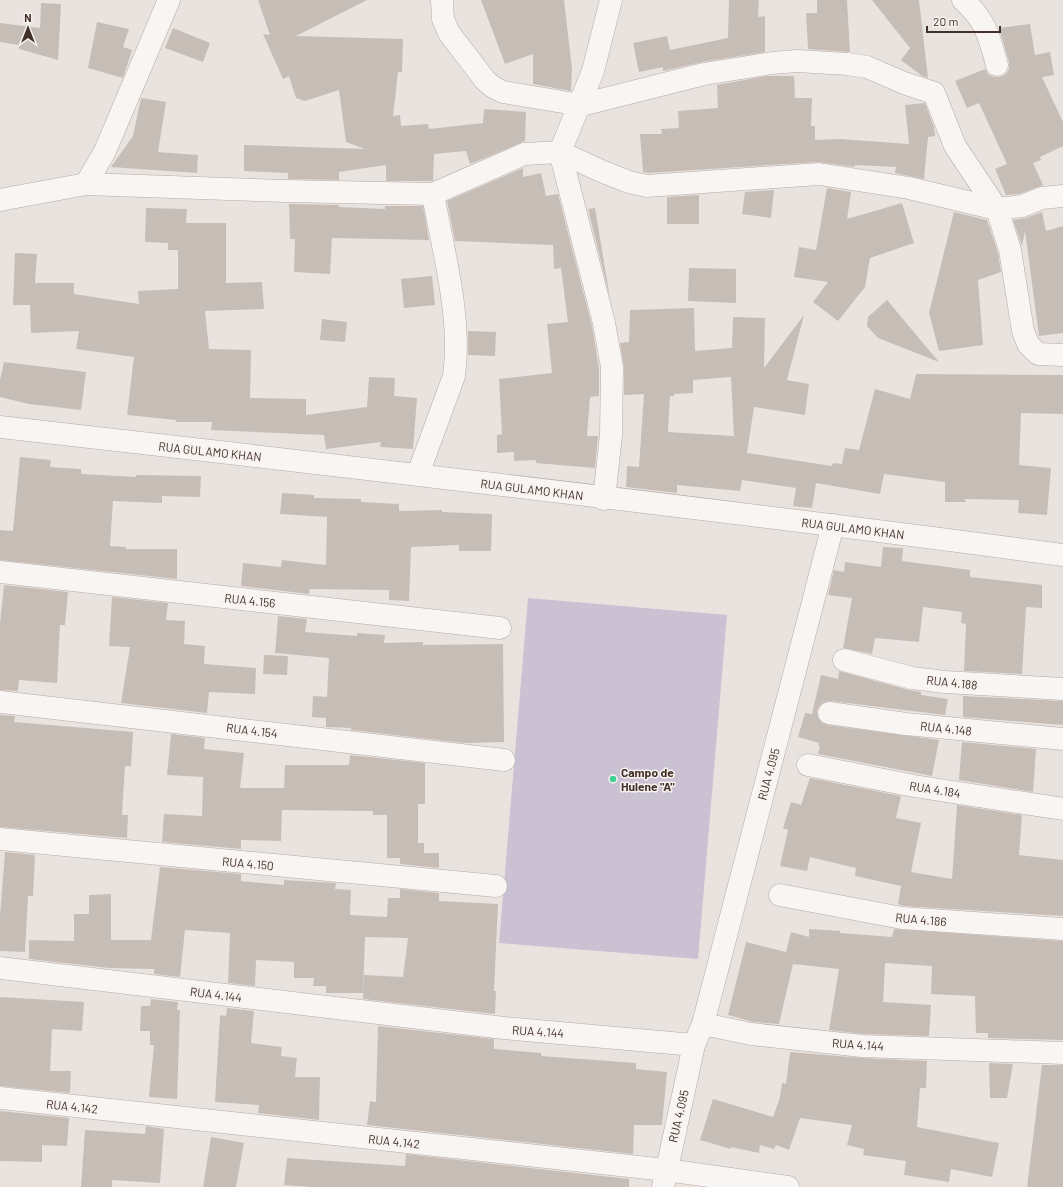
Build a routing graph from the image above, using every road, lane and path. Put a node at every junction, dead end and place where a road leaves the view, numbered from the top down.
1 (169, 0) edge
2 (442, 0) edge
3 (611, 0) edge
4 (963, 0) edge
5 (998, 65) dead end
6 (581, 105) junction
7 (560, 152) junction
8 (86, 184) junction
9 (433, 194) junction
10 (1063, 196) edge
11 (0, 200) edge
12 (998, 209) junction
13 (1063, 355) edge
14 (0, 427) edge
15 (418, 474) junction
16 (604, 499) junction
17 (833, 525) junction
18 (1063, 555) edge
19 (0, 572) edge
20 (500, 628) dead end
21 (844, 660) dead end
22 (1063, 689) edge
23 (0, 702) edge
24 (829, 713) dead end
25 (1063, 739) edge
26 (504, 760) dead end
27 (808, 765) dead end
28 (1063, 809) edge
29 (0, 839) edge
30 (496, 886) dead end
31 (780, 895) dead end
32 (1063, 928) edge
33 (0, 968) edge
34 (703, 1024) junction
35 (694, 1045) junction
36 (1063, 1053) edge
37 (0, 1098) edge
38 (664, 1179) edge
39 (788, 1187) edge

1 - 8 street
2 - 6 street
3 - 6 street
4 - 5 street
6 - 7 street
6 - 12 street
7 - 9 street
7 - 12 street
7 - 16 street
8 - 9 street
8 - 11 street
9 - 15 street
10 - 12 street
12 - 13 street
14 - 15 street, RUA GULAMO KHAN
15 - 16 street, RUA GULAMO KHAN
16 - 17 street, RUA GULAMO KHAN
17 - 18 street, RUA GULAMO KHAN
17 - 34 street, RUA 4.095
19 - 20 street, RUA 4.156
21 - 22 street, RUA 4.188
23 - 26 street, RUA 4.154
24 - 25 street, RUA 4.148
27 - 28 street, RUA 4.184
29 - 30 street, RUA 4.150
31 - 32 street, RUA 4.186
33 - 35 street, RUA 4.144
34 - 35 street
34 - 36 street, RUA 4.144
35 - 38 street, RUA 4.095
37 - 38 street, RUA 4.142
38 - 39 street, RUA 4.142

